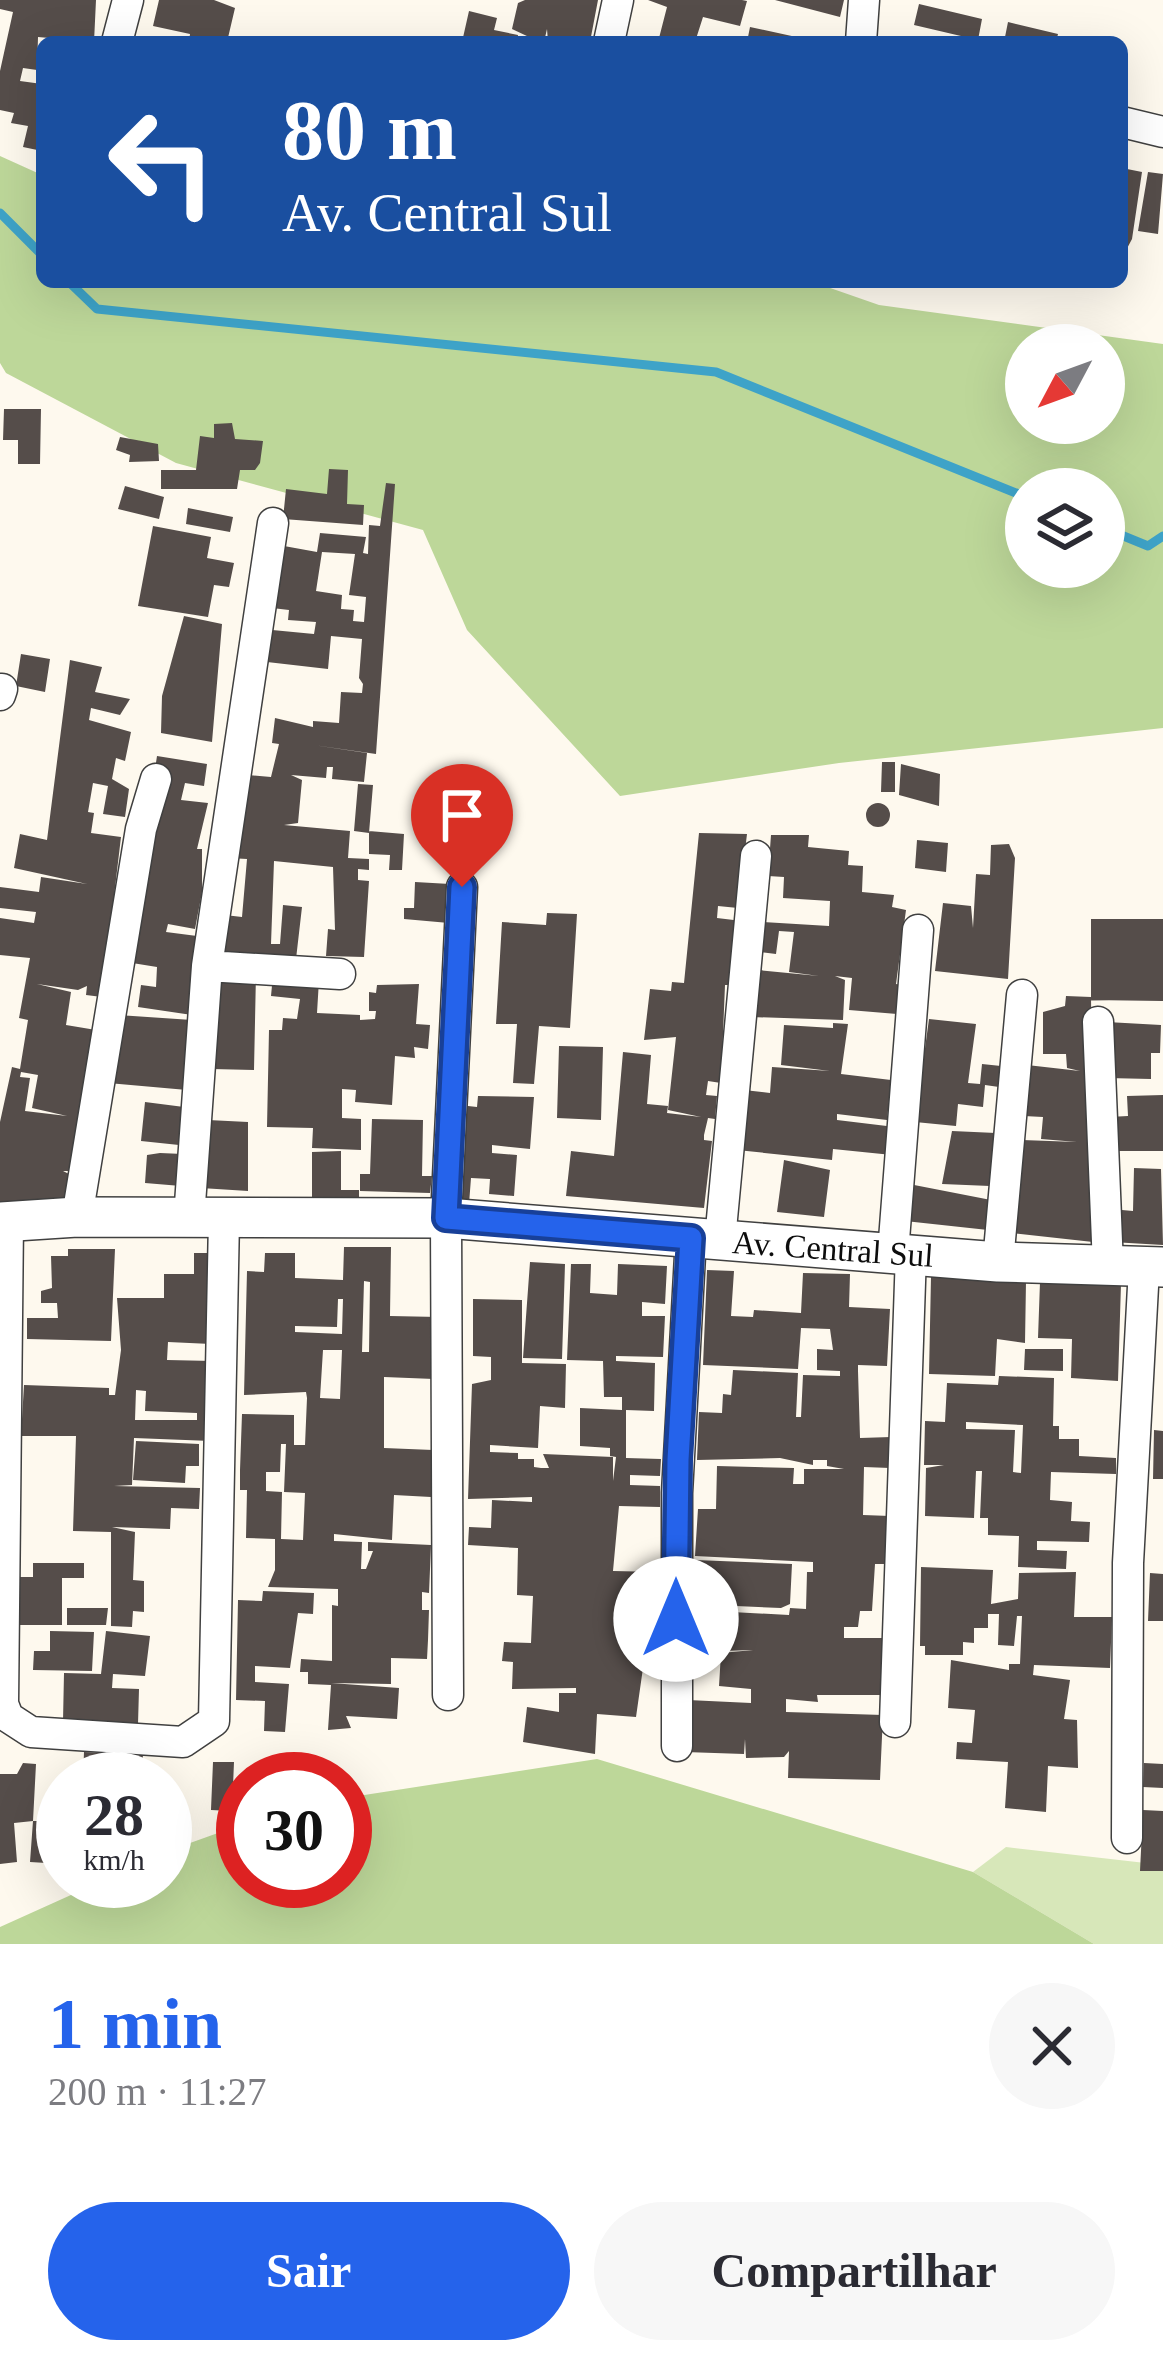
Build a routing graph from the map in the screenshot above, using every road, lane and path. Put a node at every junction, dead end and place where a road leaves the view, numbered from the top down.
1 (128, 0) edge
2 (618, 0) edge
3 (864, 0) edge
4 (119, 36) edge
5 (610, 36) edge
6 (861, 36) edge
7 (1128, 123) edge
8 (1163, 132) edge
9 (273, 523) dead end
10 (156, 779) dead end
11 (757, 856) dead end
12 (462, 887) dead end
13 (918, 930) dead end
14 (207, 966) junction
15 (340, 974) dead end
16 (1022, 995) dead end
17 (1098, 1022) dead end
18 (77, 1216) junction
19 (206, 1218) junction
20 (446, 1218) junction
21 (4, 1221) edge
22 (705, 1239) junction
23 (902, 1253) junction
24 (998, 1262) junction
25 (1138, 1267) edge
26 (448, 1695) dead end
27 (895, 1721) dead end
28 (677, 1746) dead end
29 (1126, 1838) dead end

1 - 4 street
2 - 5 street
3 - 6 street
7 - 8 street
9 - 14 street
10 - 18 street
11 - 22 street
12 - 20 street
13 - 23 street
14 - 15 street
14 - 19 street
16 - 24 street
17 - 25 street
18 - 19 street, Av. Central Sul
18 - 21 street, Av. Central Sul
19 - 20 street, Av. Central Sul
19 - 21 street
20 - 22 street, Av. Central Sul
20 - 26 street
22 - 23 street, Av. Central Sul
22 - 28 street
23 - 24 street, Av. Central Sul
23 - 27 street
24 - 25 street, Av. Central Sul
25 - 29 street

